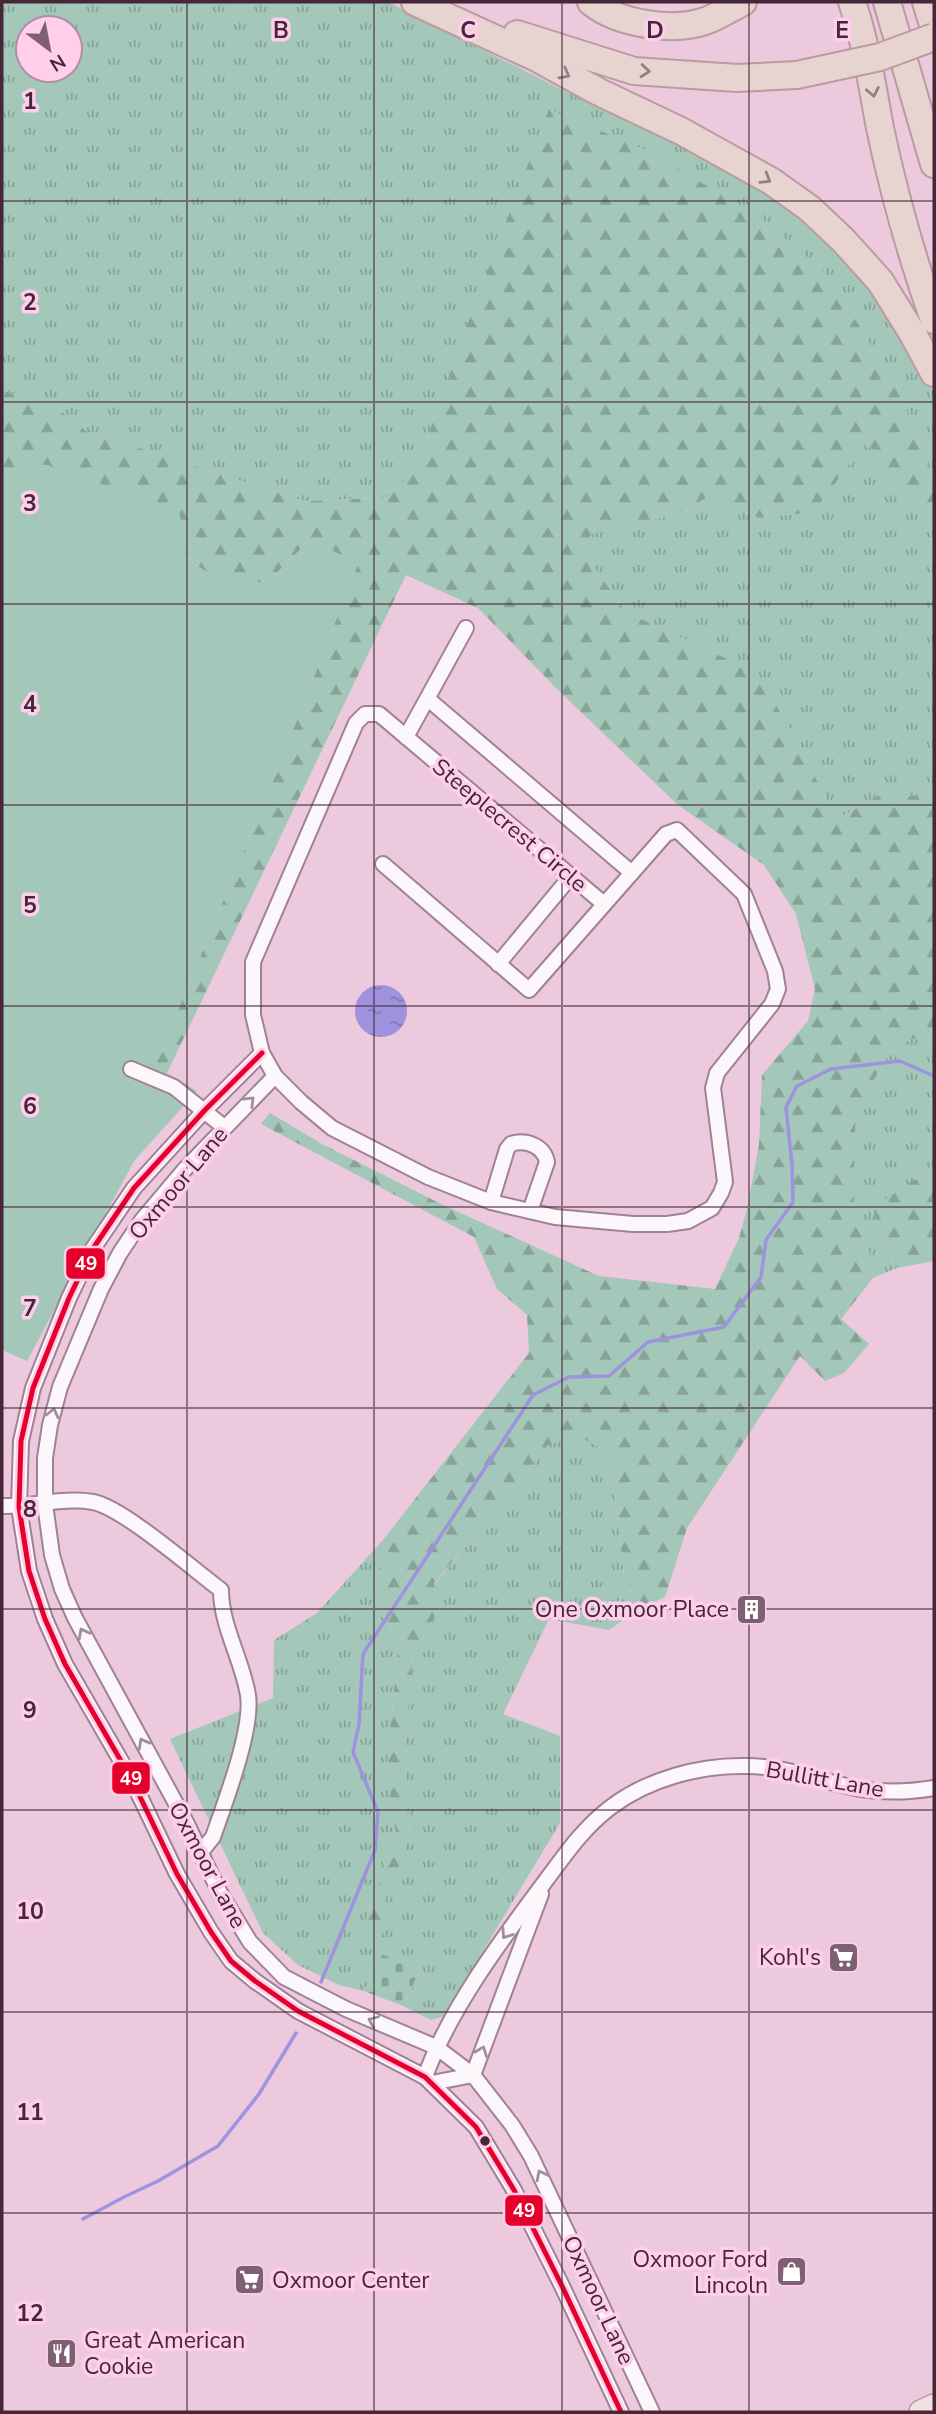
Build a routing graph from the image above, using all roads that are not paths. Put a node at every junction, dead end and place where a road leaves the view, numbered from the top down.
1 (415, 2) edge
2 (591, 2) edge
3 (743, 2) edge
4 (852, 2) edge
5 (887, 2) edge
6 (926, 2) edge
7 (934, 28) edge
8 (934, 37) edge
9 (934, 164) edge
10 (934, 320) edge
11 (934, 373) edge
12 (466, 628) dead end
13 (428, 699) junction
14 (406, 737) junction
15 (383, 864) dead end
16 (632, 873) junction
17 (571, 876) junction
18 (604, 904) junction
19 (498, 964) junction
20 (262, 1053) junction
21 (131, 1069) dead end
22 (275, 1076) junction
23 (205, 1110) junction
24 (224, 1127) junction
25 (491, 1202) junction
26 (530, 1211) junction
27 (45, 1504) junction
28 (2, 1506) edge
29 (19, 1507) junction
30 (934, 1788) edge
31 (201, 1853) junction
32 (547, 1879) junction
33 (436, 2047) junction
34 (473, 2076) junction
35 (428, 2080) junction
36 (934, 2406) edge
37 (621, 2412) edge
38 (652, 2412) edge
39 (921, 2412) edge

1 -> 8 highway, bridge
1 -> 11 highway
2 - 3 highway
4 -> 10 highway
5 - 9 highway
6 - 7 highway
12 - 13 street
13 - 14 street
13 - 16 street
14 - 17 street, Steeplecrest Circle
14 - 20 street, Steeplecrest Circle
15 - 19 street
16 - 18 street, Steeplecrest Circle
16 - 26 street, Steeplecrest Circle
17 - 18 street, Steeplecrest Circle
17 - 19 street
18 - 19 street
20 - 22 street, Steeplecrest Circle
20 - 23 street, Oxmoor Lane
21 - 23 street
24 -> 22 street, Oxmoor Lane
22 - 25 street, Steeplecrest Circle
23 - 24 street
23 - 29 street, Oxmoor Lane
27 -> 24 street, Oxmoor Lane
25 - 26 street, Steeplecrest Circle
25 - 26 street
27 - 29 street
31 -> 27 street, Oxmoor Lane
27 - 31 street
28 - 29 street
29 - 35 street, Oxmoor Lane
30 - 32 street, Bullitt Lane
33 -> 31 street, Oxmoor Lane
32 -> 33 street, Bullitt Lane
34 -> 32 street, Bullitt Lane
33 - 34 street, Oxmoor Lane
33 - 35 street, Bullitt Lane
34 - 35 street
38 -> 34 street, Oxmoor Lane
35 - 37 street, Oxmoor Lane
36 - 39 main road

